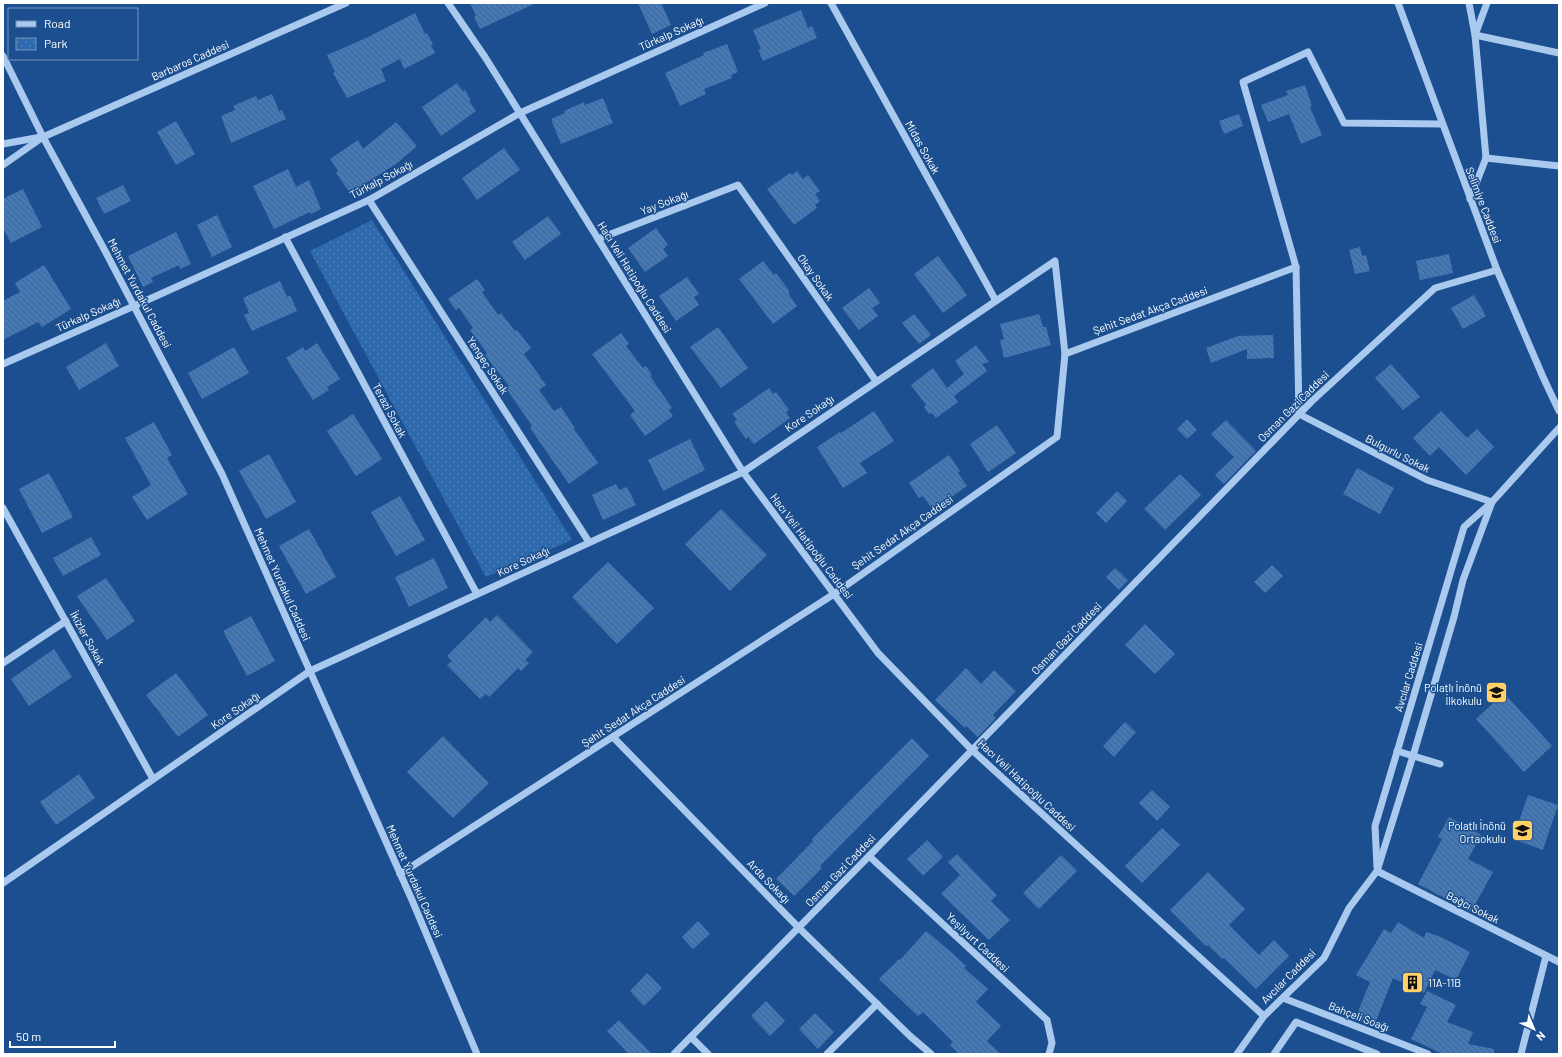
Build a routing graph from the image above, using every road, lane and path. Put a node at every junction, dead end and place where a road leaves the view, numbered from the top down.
1 (346, 3) edge
2 (448, 3) edge
3 (765, 3) edge
4 (831, 3) edge
5 (1398, 3) edge
6 (1469, 3) edge
7 (1487, 3) edge
8 (1475, 35) junction
9 (1559, 53) edge
10 (3, 56) edge
11 (520, 113) junction
12 (1442, 124) junction
13 (43, 136) junction
14 (3, 144) edge
15 (1486, 158) junction
16 (3, 165) edge
17 (1559, 166) edge
18 (738, 185) joint
19 (1470, 199) junction
20 (368, 200) junction
21 (285, 237) junction
22 (598, 239) junction
23 (1296, 267) junction
24 (1497, 270) junction
25 (996, 301) junction
26 (134, 306) junction
27 (1064, 354) junction
28 (3, 364) edge
29 (876, 381) junction
30 (1559, 411) edge
31 (1299, 414) junction
32 (1559, 428) edge
33 (742, 472) junction
34 (1492, 502) junction
35 (3, 508) edge
36 (6, 519) edge
37 (589, 542) junction
38 (477, 594) junction
39 (834, 594) junction
40 (66, 621) junction
41 (3, 663) edge
42 (310, 671) junction
43 (613, 737) junction
44 (972, 750) junction
45 (1397, 751) junction
46 (1413, 756) junction
47 (1440, 764) dead end
48 (153, 779) junction
49 (869, 856) junction
50 (1377, 871) junction
51 (400, 874) junction
52 (3, 883) edge
53 (799, 928) junction
54 (1546, 956) junction
55 (1559, 962) edge
56 (1283, 998) junction
57 (877, 1004) junction
58 (1264, 1016) junction
59 (691, 1037) junction
60 (477, 1054) edge
61 (674, 1054) edge
62 (708, 1054) edge
63 (827, 1054) edge
64 (931, 1054) edge
65 (1049, 1054) edge
66 (1236, 1054) edge
67 (1274, 1054) edge
68 (1377, 1054) edge
69 (1428, 1054) edge
70 (1521, 1054) edge

1 - 13 street, Barbaros Caddesi
2 - 11 street, Hacı Veli Hatipoğlu Caddesi
3 - 11 street, Türkalp Sokağı
4 - 25 street, Midas Sokak
5 - 12 street, Selimiye Caddesi
6 - 8 street
7 - 8 street
8 - 9 street
8 - 15 street
10 - 13 street, Mehmet Yurdakul Caddesi
11 - 20 street, Türkalp Sokağı
11 - 22 street, Hacı Veli Hatipoğlu Caddesi
12 - 19 street, Selimiye Caddesi
12 - 23 street
13 - 14 street, Barbaros Caddesi
13 - 16 street, Barbaros Caddesi
13 - 26 street, Mehmet Yurdakul Caddesi
15 - 17 street
15 - 19 street
18 - 22 street, Yay Sokağı
18 - 29 street, Okay Sokak
19 - 24 street, Selimiye Caddesi
20 - 21 street, Türkalp Sokağı
20 - 37 street, Yengeç Sokak
21 - 26 street, Türkalp Sokağı
21 - 38 street, Terazi Sokak
22 - 33 street, Hacı Veli Hatipoğlu Caddesi
23 - 27 street, Şehit Sedat Akça Caddesi
23 - 31 street
24 - 30 street, Selimiye Caddesi
24 - 31 street, Osman Gazi Caddesi
25 - 27 street, Kore Sokağı
25 - 29 street, Kore Sokağı
26 - 28 street, Türkalp Sokağı
26 - 42 street, Mehmet Yurdakul Caddesi
27 - 39 street, Şehit Sedat Akça Caddesi
29 - 33 street, Kore Sokağı
31 - 34 street, Bulgurlu Sokak
31 - 44 street, Osman Gazi Caddesi
32 - 34 street, Avcılar Caddesi
33 - 37 street, Kore Sokağı
33 - 39 street, Hacı Veli Hatipoğlu Caddesi
34 - 45 street, Avcılar Caddesi
34 - 46 street, Avcılar Caddesi
35 - 36 street, İkizler Sokak
36 - 40 street, İkizler Sokak
37 - 38 street, Kore Sokağı
38 - 42 street, Kore Sokağı
39 - 43 street, Şehit Sedat Akça Caddesi
39 - 44 street, Hacı Veli Hatipoğlu Caddesi
40 - 41 street
40 - 48 street, İkizler Sokak
42 - 48 street, Kore Sokağı
42 - 51 street, Mehmet Yurdakul Caddesi
43 - 51 street, Şehit Sedat Akça Caddesi
43 - 53 street, Arda Sokağı
44 - 49 street, Osman Gazi Caddesi
44 - 58 street, Hacı Veli Hatipoğlu Caddesi
45 - 46 street
45 - 50 street, Avcılar Caddesi
46 - 47 street
46 - 50 street, Avcılar Caddesi
48 - 52 street, Kore Sokağı
49 - 53 street, Osman Gazi Caddesi
49 - 65 street, Yeşilyurt Caddesi
50 - 54 street, Bağcı Sokak
50 - 56 street, Avcılar Caddesi
51 - 60 street, Mehmet Yurdakul Caddesi
53 - 57 street, Arda Sokağı
53 - 59 street, Osman Gazi Caddesi
54 - 55 street, Bağcı Sokak
54 - 70 street
56 - 58 street, Avcılar Caddesi
56 - 69 street, Bahçeli Soağı
57 - 63 street
57 - 64 street, Arda Sokağı
58 - 66 street, Avcılar Caddesi
59 - 61 street, Osman Gazi Caddesi
59 - 62 street
67 - 68 street

